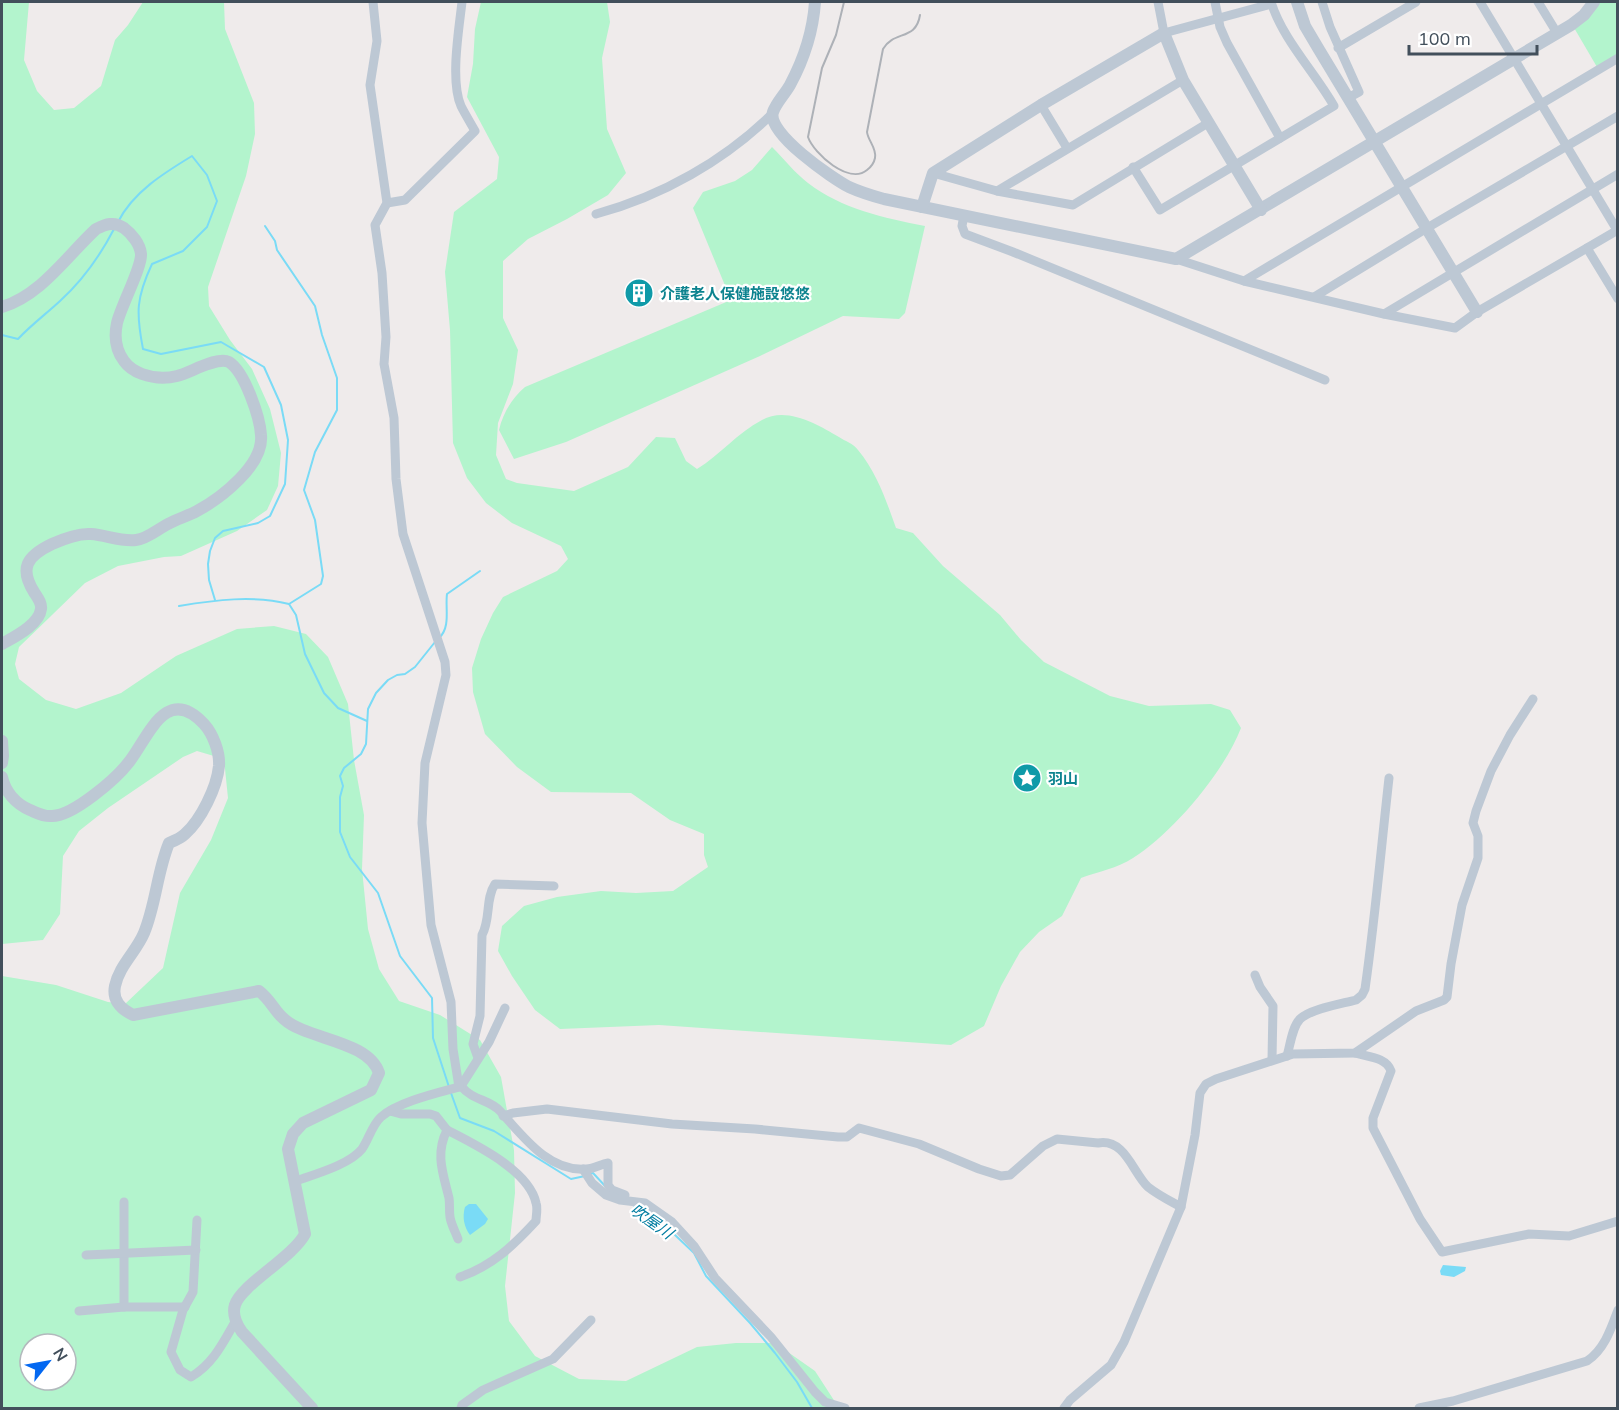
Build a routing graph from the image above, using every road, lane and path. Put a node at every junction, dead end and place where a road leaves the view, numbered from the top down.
1 (374, 2) edge
2 (462, 2) edge
3 (815, 2) edge
4 (1158, 2) edge
5 (1215, 2) edge
6 (1297, 2) edge
7 (1322, 2) edge
8 (1416, 2) edge
9 (1480, 2) edge
10 (1538, 2) edge
11 (1594, 2) edge
12 (1271, 3) edge
13 (1218, 18) junction
14 (1164, 33) junction
15 (1557, 33) junction
16 (1338, 48) junction
17 (1515, 58) junction
18 (1617, 58) edge
19 (1182, 80) junction
20 (1348, 98) junction
21 (1541, 103) junction
22 (1041, 105) junction
23 (773, 113) junction
24 (1617, 116) edge
25 (1208, 123) junction
26 (1280, 138) junction
27 (1374, 142) junction
28 (1566, 147) junction
29 (1067, 148) junction
30 (1233, 166) junction
31 (1133, 167) junction
32 (933, 173) junction
33 (1617, 174) edge
34 (1402, 186) junction
35 (1592, 189) junction
36 (998, 191) junction
37 (387, 203) junction
38 (922, 207) junction
39 (1261, 210) junction
40 (596, 214) dead end
41 (964, 215) junction
42 (1427, 228) junction
43 (1617, 230) edge
44 (1587, 248) junction
45 (1176, 259) junction
46 (1453, 271) junction
47 (1244, 281) junction
48 (1616, 294) edge
49 (1314, 297) junction
50 (2, 308) edge
51 (1477, 312) junction
52 (1384, 314) junction
53 (1325, 380) dead end
54 (2, 644) edge
55 (1533, 699) dead end
56 (2, 741) edge
57 (2, 763) edge
58 (2, 777) edge
59 (1389, 778) dead end
60 (554, 886) dead end
61 (1255, 975) dead end
62 (505, 1008) dead end
63 (1355, 1053) junction
64 (1287, 1056) junction
65 (478, 1058) junction
66 (1272, 1060) junction
67 (460, 1086) junction
68 (390, 1111) junction
69 (503, 1116) junction
70 (447, 1130) junction
71 (583, 1170) junction
72 (296, 1181) junction
73 (625, 1196) dead end
74 (124, 1202) dead end
75 (1180, 1207) junction
76 (197, 1220) dead end
77 (1617, 1221) edge
78 (458, 1239) dead end
79 (196, 1250) junction
80 (124, 1254) junction
81 (86, 1256) dead end
82 (459, 1277) dead end
83 (124, 1307) junction
84 (184, 1307) junction
85 (79, 1311) dead end
86 (1617, 1311) edge
87 (591, 1320) dead end
88 (236, 1322) junction
89 (312, 1408) edge
90 (461, 1408) edge
91 (845, 1408) edge
92 (1064, 1408) edge
93 (1419, 1408) edge

1 - 37 street
2 - 37 street
3 - 23 street
4 - 14 street
5 - 13 street
6 - 20 street
7 - 16 street
8 - 16 street
9 - 17 street
10 - 15 street
11 - 15 street
12 - 13 street
12 - 26 street
13 - 14 street
13 - 26 street
14 - 19 street
14 - 22 street
15 - 17 street
16 - 20 street
17 - 21 street
17 - 27 street
18 - 21 street
19 - 25 street
19 - 29 street
20 - 27 street
21 - 28 street
21 - 34 street
22 - 29 street
22 - 32 street
23 - 38 street
23 - 40 street
24 - 28 street
25 - 30 street
25 - 31 street
26 - 30 street
27 - 34 street
27 - 39 street
28 - 35 street
28 - 42 street
29 - 36 street
30 - 31 street
30 - 39 street
31 - 36 street
32 - 36 street
32 - 38 street
33 - 35 street
34 - 42 street
34 - 47 street
35 - 43 street
35 - 46 street
37 - 67 street
38 - 41 street
39 - 45 street
41 - 45 street
41 - 53 street
42 - 46 street
42 - 49 street
43 - 44 street
44 - 48 street
44 - 51 street
45 - 47 street
46 - 51 street
46 - 52 street
47 - 49 street
49 - 52 street
50 - 54 street
51 - 52 street
55 - 63 street
56 - 57 street
58 - 72 street
59 - 64 street
60 - 65 street
61 - 66 street
62 - 65 street
63 - 64 street
63 - 77 street
64 - 66 street
65 - 67 street
66 - 75 street
67 - 68 street
67 - 69 street
68 - 70 street
68 - 72 street
69 - 71 street
69 - 75 street
70 - 78 street
70 - 82 street
71 - 73 street
71 - 91 street
72 - 88 street
74 - 80 street
75 - 92 street
76 - 79 street
79 - 80 street
79 - 84 street
80 - 81 street
80 - 83 street
83 - 84 street
83 - 85 street
84 - 88 street
86 - 93 street
87 - 90 street
88 - 89 street

